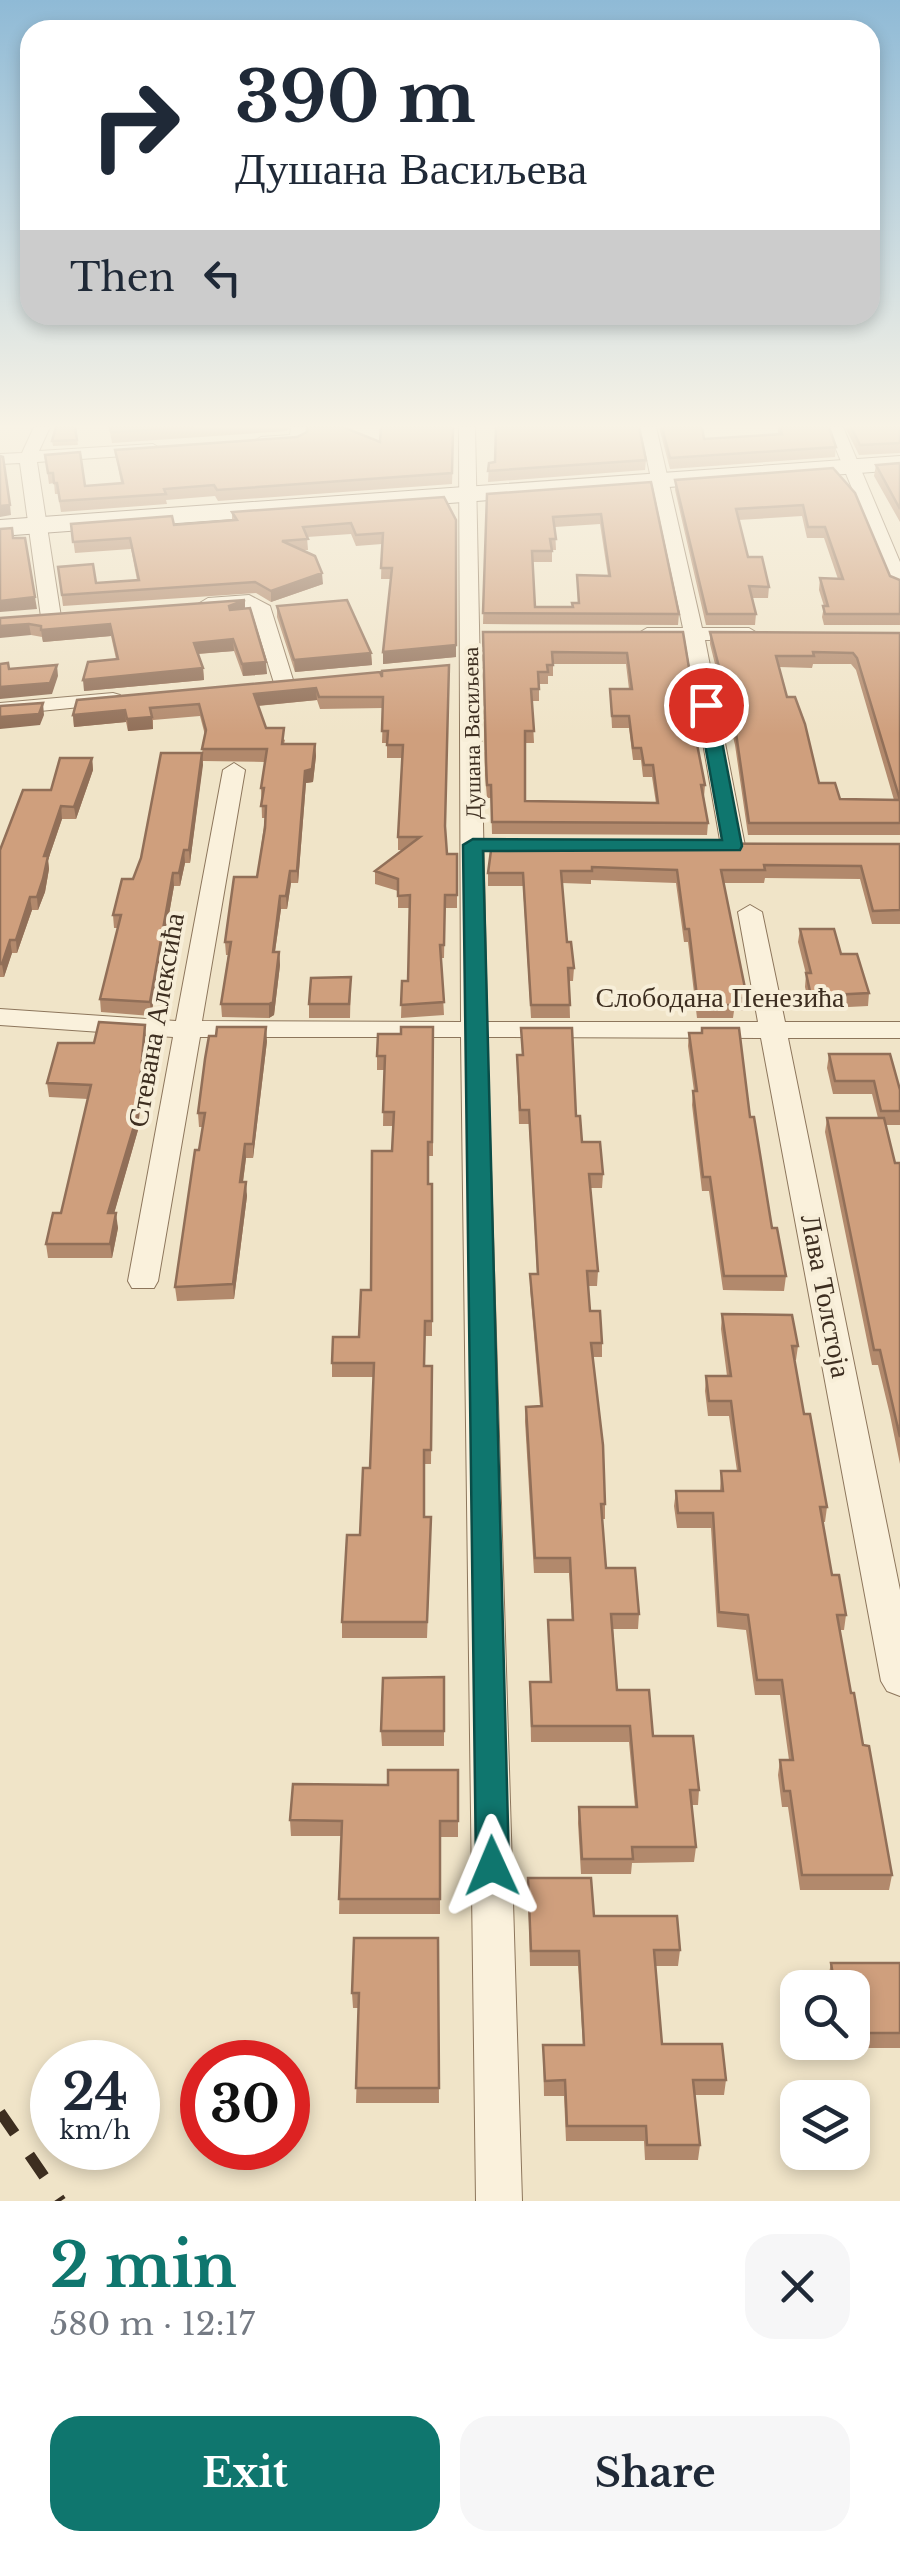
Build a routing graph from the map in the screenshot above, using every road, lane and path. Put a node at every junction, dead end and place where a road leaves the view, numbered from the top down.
1 (40, 530) edge
2 (470, 530) edge
3 (669, 530) edge
4 (877, 530) edge
5 (900, 584) edge
6 (189, 606) edge
7 (52, 617) edge
8 (619, 634) edge
9 (694, 634) junction
10 (769, 634) edge
11 (284, 683) edge
12 (132, 697) edge
13 (0, 709) edge
14 (234, 770) dead end
15 (732, 846) edge
16 (750, 912) dead end
17 (0, 1016) edge
18 (474, 1028) junction
19 (187, 1029) junction
20 (774, 1030) junction
21 (900, 1030) edge
22 (142, 1281) dead end
23 (900, 1682) edge
24 (499, 2201) edge

1 - 7 street
2 - 18 street, Душана Васиљева
3 - 9 street
4 - 5 street
6 - 11 street
8 - 9 street
9 - 10 street
9 - 15 street
12 - 13 street
14 - 19 street, Стевана Алексића
16 - 20 street, Лава Толстоја
17 - 19 street, Слободана Пенезића
18 - 19 street, Слободана Пенезића
18 - 20 street, Слободана Пенезића
18 - 24 street, Душана Васиљева
19 - 22 street, Стевана Алексића
20 - 21 street, Слободана Пенезића
20 - 23 street, Лава Толстоја

